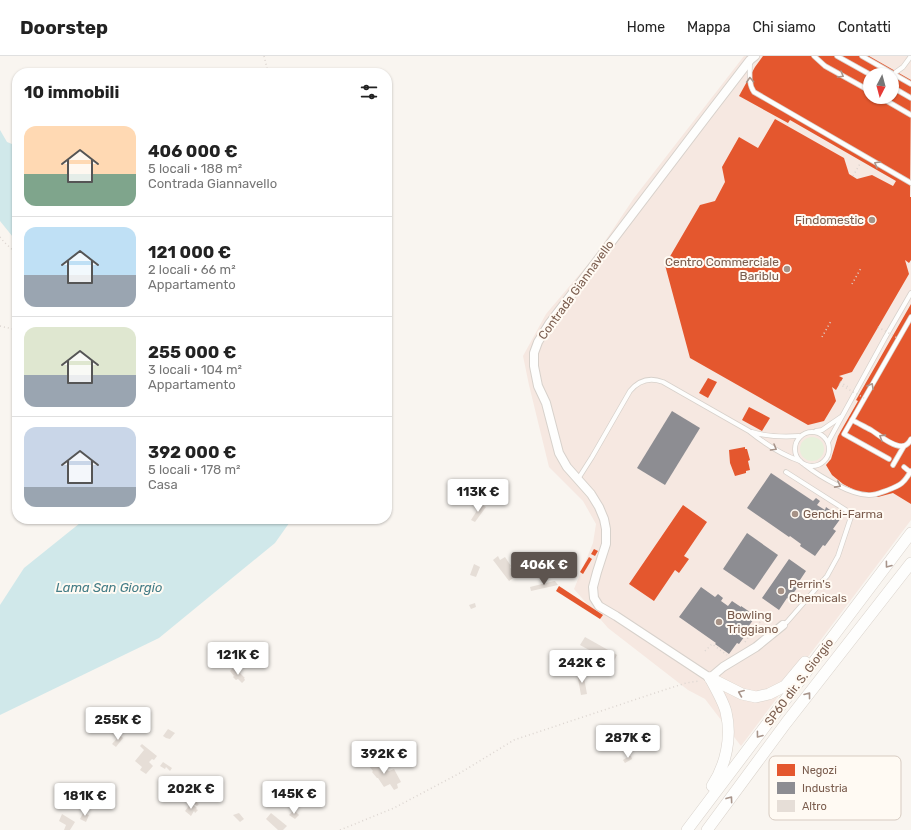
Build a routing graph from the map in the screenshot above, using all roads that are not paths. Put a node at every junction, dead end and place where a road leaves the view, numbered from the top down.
1 (814, 56) edge
2 (838, 56) edge
3 (862, 56) edge
4 (910, 56) edge
5 (752, 58) edge
6 (863, 70) edge
7 (899, 70) edge
8 (911, 84) edge
9 (863, 87) edge
10 (899, 91) edge
11 (911, 98) edge
12 (892, 104) edge
13 (911, 115) edge
14 (911, 183) edge
15 (911, 293) edge
16 (911, 317) edge
17 (842, 416) junction
18 (852, 420) junction
19 (749, 431) junction
20 (812, 431) junction
21 (799, 436) junction
22 (911, 439) edge
23 (828, 442) junction
24 (904, 446) junction
25 (888, 459) dead end
26 (800, 461) junction
27 (805, 465) junction
28 (893, 465) dead end
29 (904, 467) dead end
30 (911, 471) edge
31 (786, 472) dead end
32 (578, 479) junction
33 (911, 533) edge
34 (911, 563) edge
35 (854, 609) junction
36 (783, 625) joint
37 (710, 678) junction
38 (686, 830) edge
39 (707, 830) edge

1 -> 9 lane
2 - 6 lane
3 - 8 lane
4 - 7 lane
14 -> 5 lane
5 - 32 street, Contrada Giannavello
10 - 11 lane
12 - 13 lane
15 - 17 lane
18 -> 16 lane
17 - 20 lane
17 - 23 lane
24 -> 18 lane
18 - 25 lane
19 - 21 lane
19 -> 26 lane
19 - 32 lane
20 - 21 lane
20 - 23 lane
21 - 26 lane
22 - 24 lane
23 - 27 lane
24 - 28 lane
26 - 27 lane
27 -> 30 lane
29 - 30 lane
31 - 36 lane
32 - 37 street, Contrada Giannavello
33 -> 35 main road, SP60 dir. S. Giorgio
39 -> 34 main road
35 -> 37 main road
35 -> 38 main road, SP60 dir. S. Giorgio
36 - 37 street
37 - 38 main road

